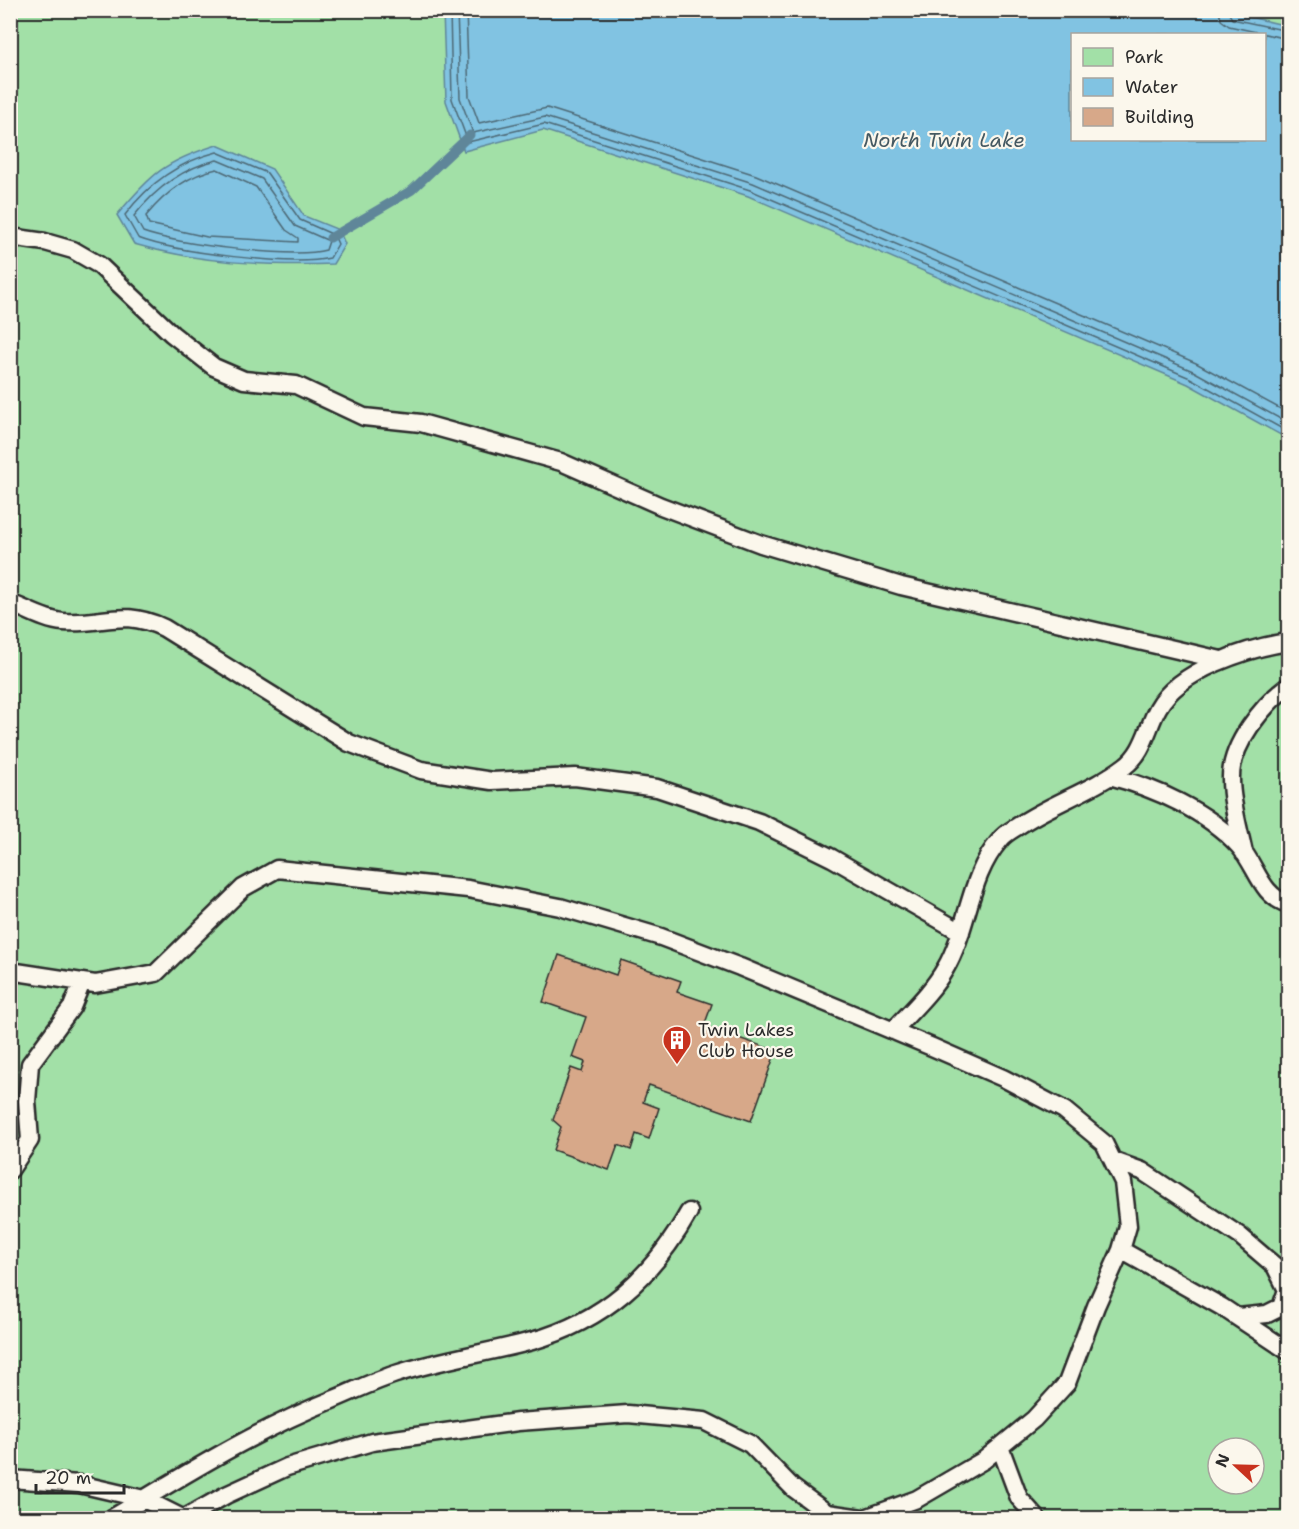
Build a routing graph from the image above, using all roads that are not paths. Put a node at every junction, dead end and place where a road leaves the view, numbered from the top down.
1 (10, 237) edge
2 (10, 603) edge
3 (1288, 642) edge
4 (1221, 660) junction
5 (1288, 686) edge
6 (1110, 776) junction
7 (1244, 853) junction
8 (1288, 904) edge
9 (961, 932) junction
10 (10, 971) edge
11 (82, 982) junction
12 (893, 1031) junction
13 (1114, 1161) junction
14 (10, 1170) edge
15 (689, 1212) dead end
16 (1121, 1250) junction
17 (1288, 1293) edge
18 (1238, 1317) junction
19 (1288, 1351) edge
20 (1000, 1447) junction
21 (10, 1479) edge
22 (144, 1499) junction
23 (112, 1518) edge
24 (184, 1518) edge
25 (863, 1518) edge
26 (1037, 1518) edge

1 - 4 lane
2 - 9 lane
3 - 4 lane
4 - 6 lane
5 - 7 lane
6 - 7 lane
6 - 9 lane
7 - 8 lane
9 - 12 lane
10 - 11 lane
11 - 12 lane
11 - 14 lane
12 - 13 lane
13 - 16 lane
13 - 17 lane
15 - 22 lane
16 - 18 lane
16 - 20 lane
17 - 18 lane
18 - 19 lane
20 - 25 lane
20 - 26 lane
21 - 22 lane
22 - 23 lane
22 - 24 lane
24 - 25 lane

